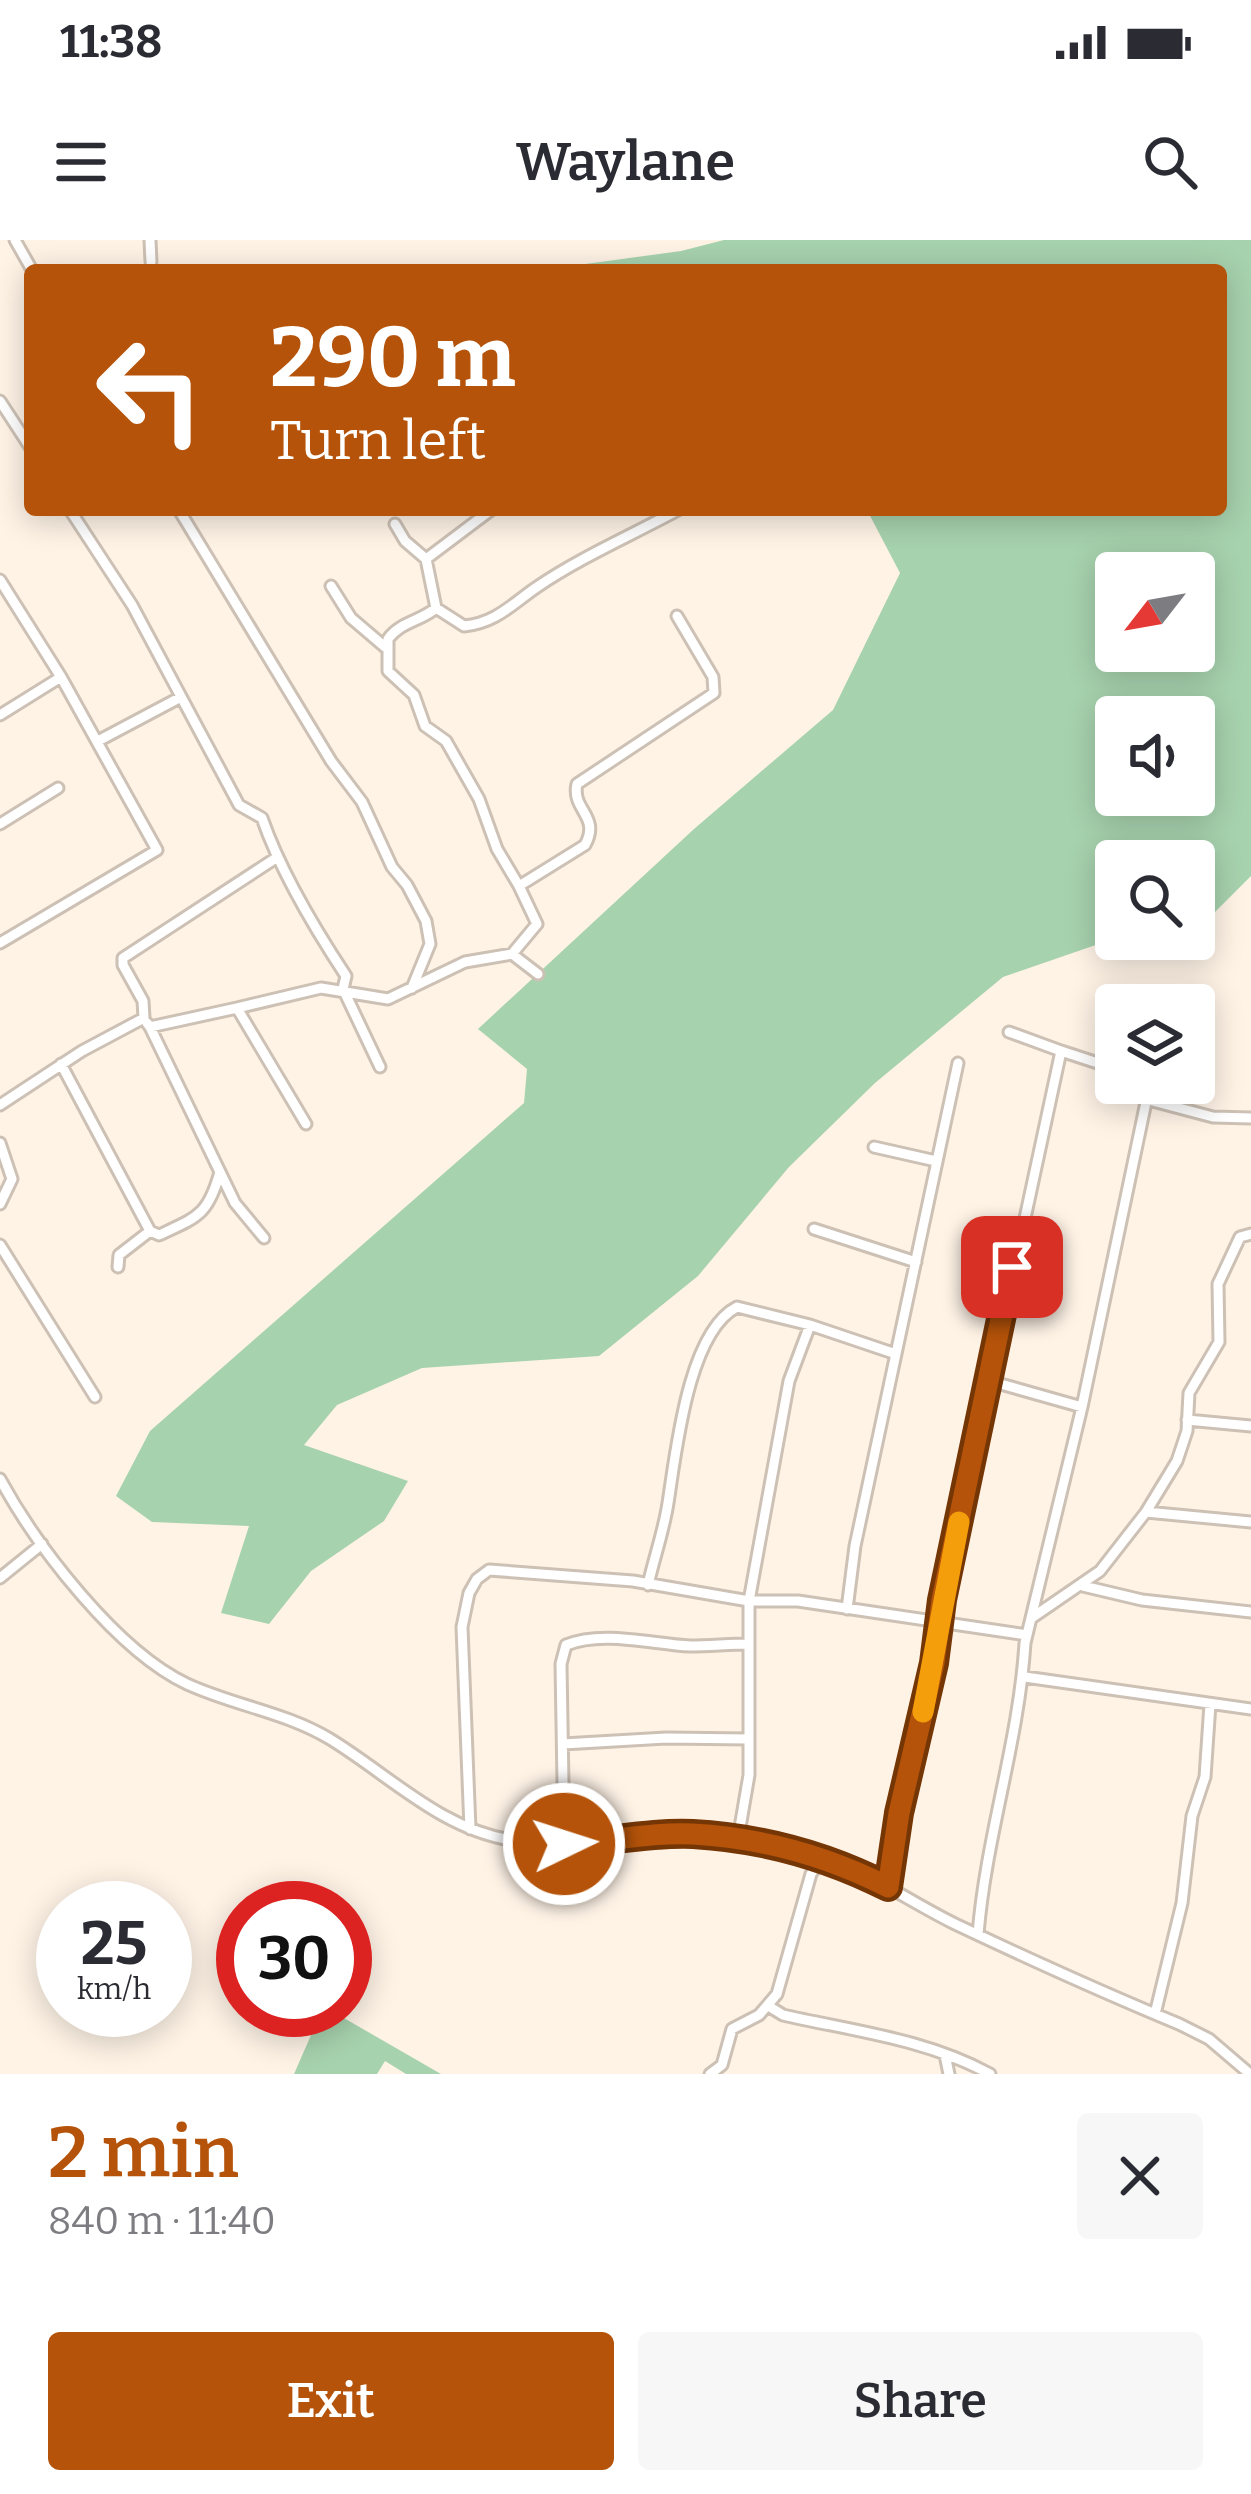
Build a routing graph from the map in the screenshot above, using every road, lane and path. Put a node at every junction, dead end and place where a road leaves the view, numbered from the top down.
1 (150, 240) edge
2 (151, 262) dead end
3 (0, 400) edge
4 (24, 438) edge
5 (74, 516) edge
6 (183, 516) edge
7 (482, 516) edge
8 (667, 516) edge
9 (395, 524) dead end
10 (426, 559) junction
11 (0, 580) edge
12 (332, 586) dead end
13 (5, 599) edge
14 (436, 608) junction
15 (677, 616) dead end
16 (385, 647) junction
17 (62, 677) junction
18 (181, 697) junction
19 (0, 715) edge
20 (98, 741) junction
21 (58, 788) dead end
22 (0, 824) edge
23 (276, 857) junction
24 (519, 886) junction
25 (0, 943) edge
26 (512, 953) junction
27 (538, 974) dead end
28 (412, 988) junction
29 (343, 989) junction
30 (237, 1008) junction
31 (147, 1023) junction
32 (1009, 1032) dead end
33 (1061, 1051) junction
34 (1095, 1062) edge
35 (958, 1063) dead end
36 (61, 1064) junction
37 (380, 1067) dead end
38 (1144, 1104) edge
39 (1164, 1104) edge
40 (0, 1105) edge
41 (1251, 1118) edge
42 (306, 1124) dead end
43 (0, 1143) edge
44 (874, 1147) dead end
45 (936, 1161) junction
46 (220, 1172) junction
47 (0, 1204) edge
48 (814, 1229) dead end
49 (150, 1231) junction
50 (1251, 1234) edge
51 (264, 1238) dead end
52 (0, 1245) edge
53 (916, 1262) junction
54 (118, 1267) dead end
55 (810, 1325) junction
56 (896, 1354) junction
57 (990, 1381) junction
58 (95, 1397) dead end
59 (1082, 1407) junction
60 (1187, 1420) junction
61 (1251, 1426) edge
62 (0, 1479) edge
63 (3, 1492) edge
64 (1145, 1511) junction
65 (1251, 1522) edge
66 (42, 1544) junction
67 (0, 1578) edge
68 (648, 1585) junction
69 (1083, 1586) junction
70 (749, 1600) junction
71 (847, 1609) junction
72 (1251, 1612) edge
73 (1034, 1617) junction
74 (941, 1620) junction
75 (1027, 1635) junction
76 (748, 1644) junction
77 (1025, 1677) junction
78 (1210, 1704) junction
79 (1251, 1709) edge
80 (748, 1739) junction
81 (563, 1744) junction
82 (470, 1828) junction
83 (737, 1839) junction
84 (564, 1844) junction
85 (824, 1857) junction
86 (888, 1887) junction
87 (978, 1934) junction
88 (770, 2007) junction
89 (1155, 2014) junction
90 (945, 2055) junction
91 (1249, 2069) edge
92 (710, 2074) edge
93 (949, 2074) edge
94 (990, 2074) edge

1 - 2 street
3 - 4 street
5 - 18 street
6 - 28 street
7 - 10 street
8 - 14 street
9 - 10 street
10 - 14 street
11 - 13 street
12 - 16 street
13 - 17 street
14 - 16 street
15 - 24 street
16 - 24 street
17 - 19 street
17 - 20 street
18 - 20 street
18 - 23 street
20 - 25 street
21 - 22 street
23 - 29 street
23 - 31 street
24 - 26 street
26 - 27 street
26 - 28 street
28 - 29 street
29 - 30 street
29 - 37 street
30 - 31 street
30 - 42 street
31 - 36 street
31 - 46 street
32 - 33 street
33 - 34 street
33 - 57 street
35 - 45 street
36 - 40 street
36 - 49 street
38 - 59 street
39 - 41 street
43 - 47 street
44 - 45 street
45 - 53 street
46 - 49 street
46 - 51 street
48 - 53 street
49 - 54 street
50 - 60 street
52 - 58 street
53 - 56 street
55 - 56 street
55 - 68 street
55 - 70 street
56 - 71 street
57 - 59 street
57 - 74 street
59 - 73 street
60 - 61 street
60 - 64 street
62 - 63 street
63 - 66 street
64 - 65 street
64 - 69 street
66 - 67 street
66 - 82 street
68 - 70 street
68 - 82 street
69 - 72 street
69 - 73 street
70 - 71 street
70 - 76 street
71 - 74 street
73 - 75 street
74 - 75 street
74 - 86 street
75 - 77 street
76 - 80 street
76 - 81 street
77 - 78 street
77 - 87 street
78 - 79 street
78 - 89 street
80 - 81 street
80 - 83 street
81 - 84 street
82 - 84 street
83 - 84 street
83 - 85 street
85 - 86 street
85 - 88 street
86 - 87 street
87 - 89 street
88 - 90 street
88 - 92 street
89 - 91 street
90 - 93 street
90 - 94 street

